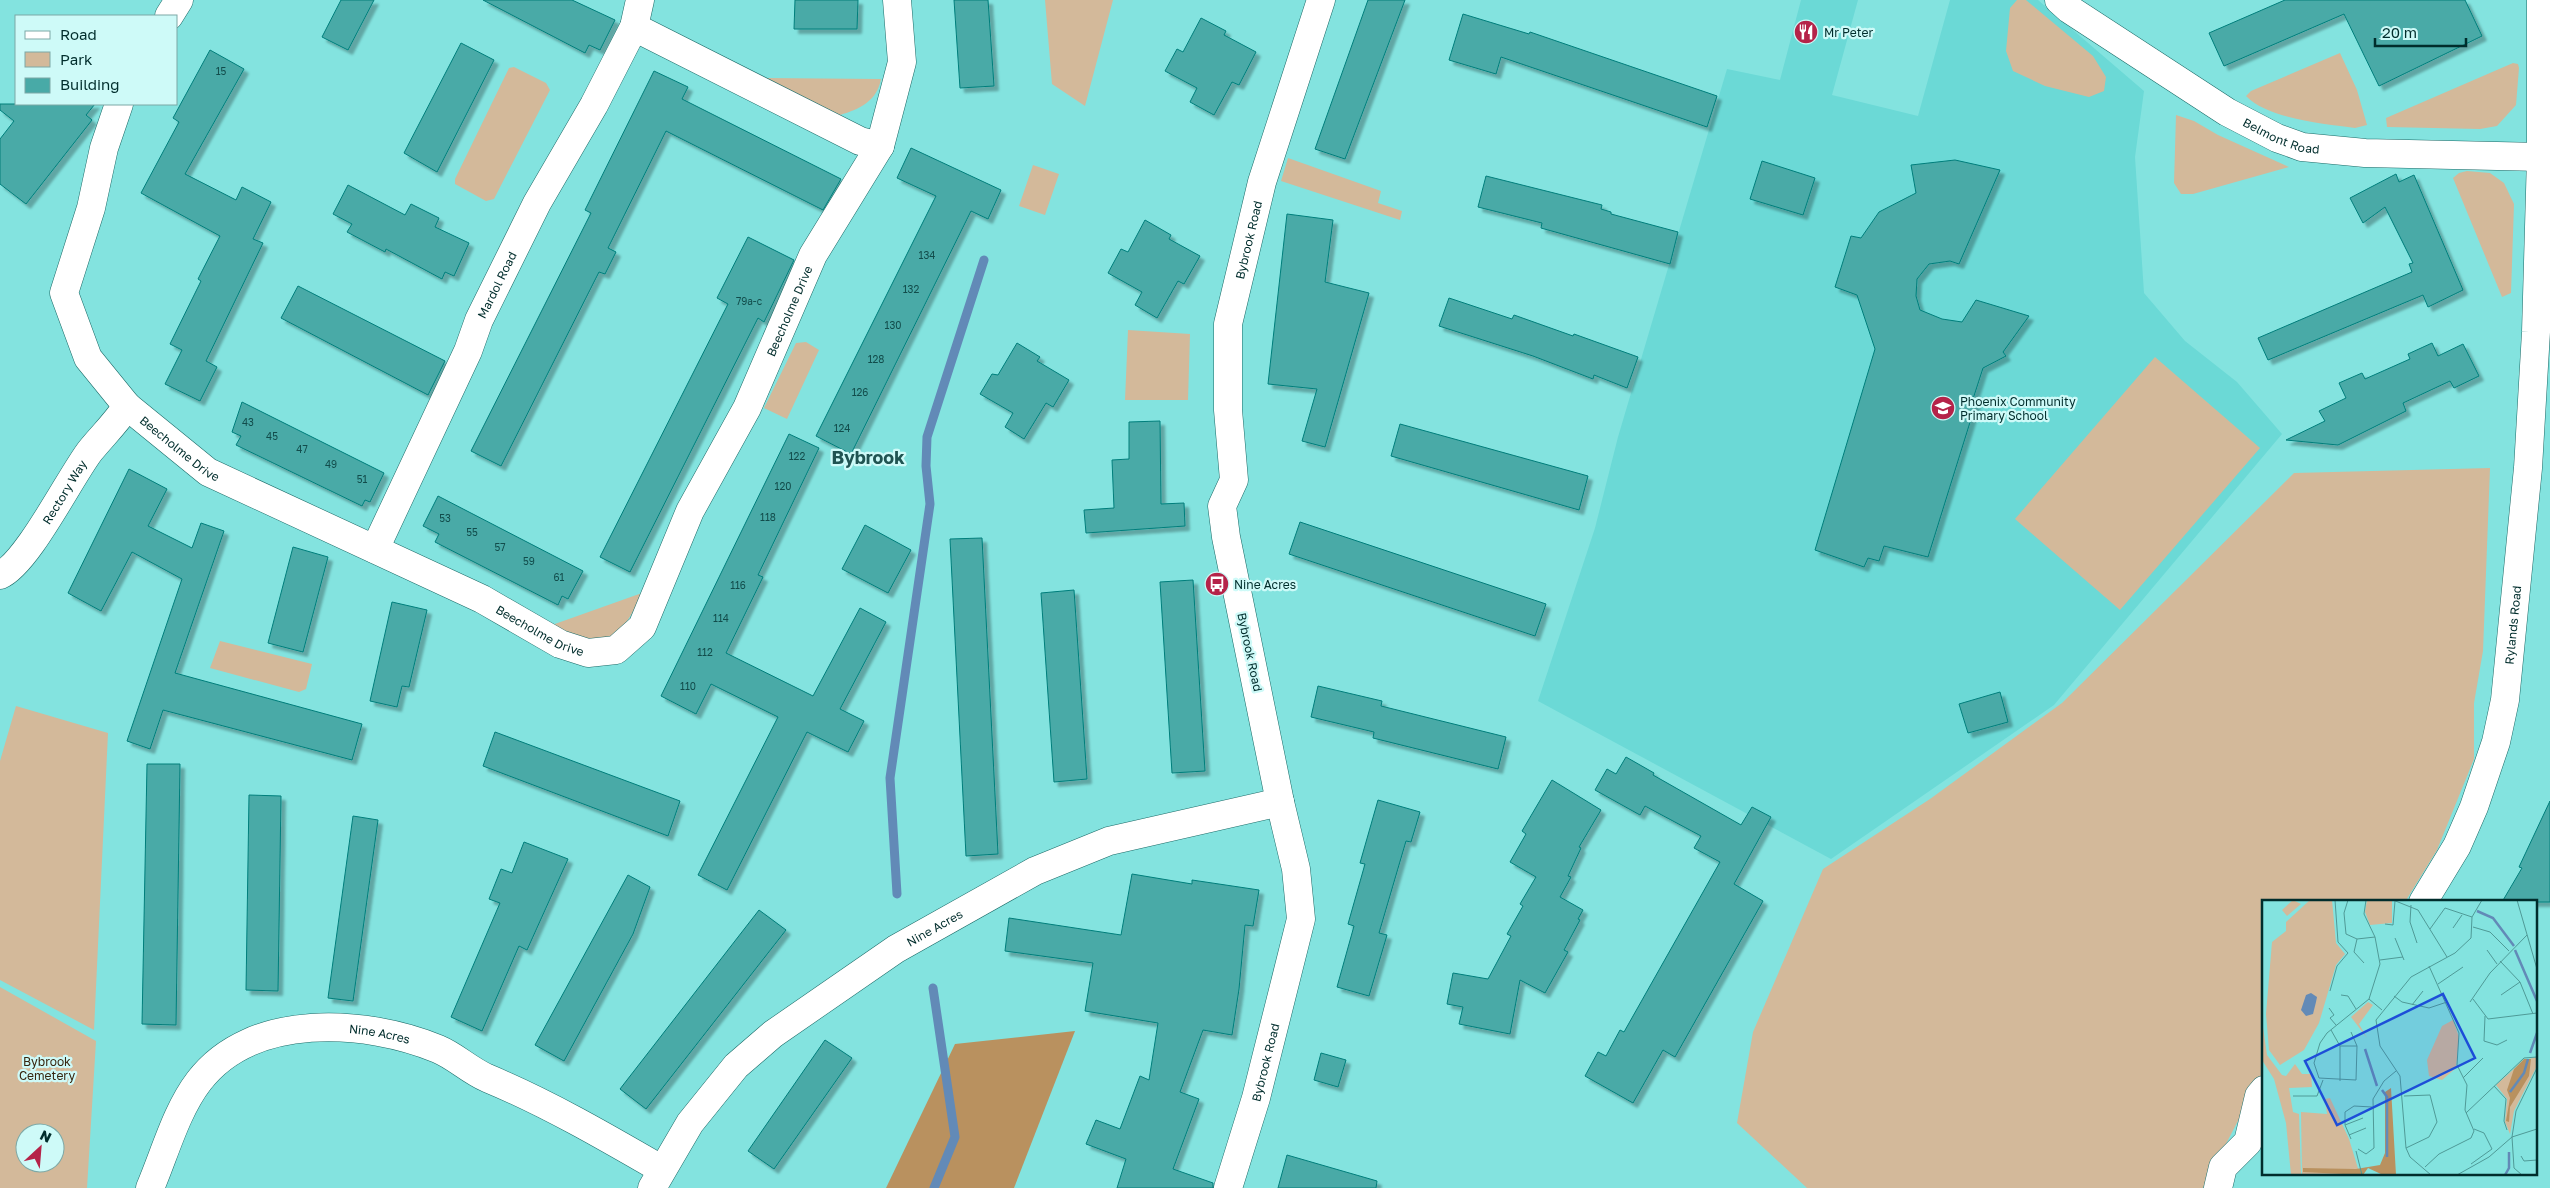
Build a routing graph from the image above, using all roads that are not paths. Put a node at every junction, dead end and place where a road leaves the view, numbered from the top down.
1 (179, 0) edge
2 (640, 0) edge
3 (897, 0) edge
4 (1321, 0) edge
5 (2059, 0) edge
6 (2541, 0) edge
7 (170, 15) edge
8 (634, 27) junction
9 (119, 105) edge
10 (880, 146) junction
11 (2541, 157) junction
12 (2543, 332) edge
13 (127, 406) junction
14 (375, 549) junction
15 (0, 575) edge
16 (1280, 802) junction
17 (2424, 900) edge
18 (2262, 1092) edge
19 (656, 1178) edge
20 (150, 1188) edge
21 (1228, 1188) edge
22 (2218, 1188) edge

1 - 7 street
2 - 8 street, Mardol Road
3 - 10 street, Beecholme Drive
4 - 16 street, Bybrook Road
5 - 11 street, Belmont Road
6 - 11 street, Rylands Road
8 - 10 street
8 - 14 street, Mardol Road
9 - 13 street, Beecholme Drive
10 - 14 street, Beecholme Drive
11 - 12 street, Rylands Road
12 - 17 street, Rylands Road
13 - 14 street, Beecholme Drive
13 - 15 street, Rectory Way
16 - 19 street, Nine Acres
16 - 21 street, Bybrook Road
18 - 22 street
19 - 20 street, Nine Acres

